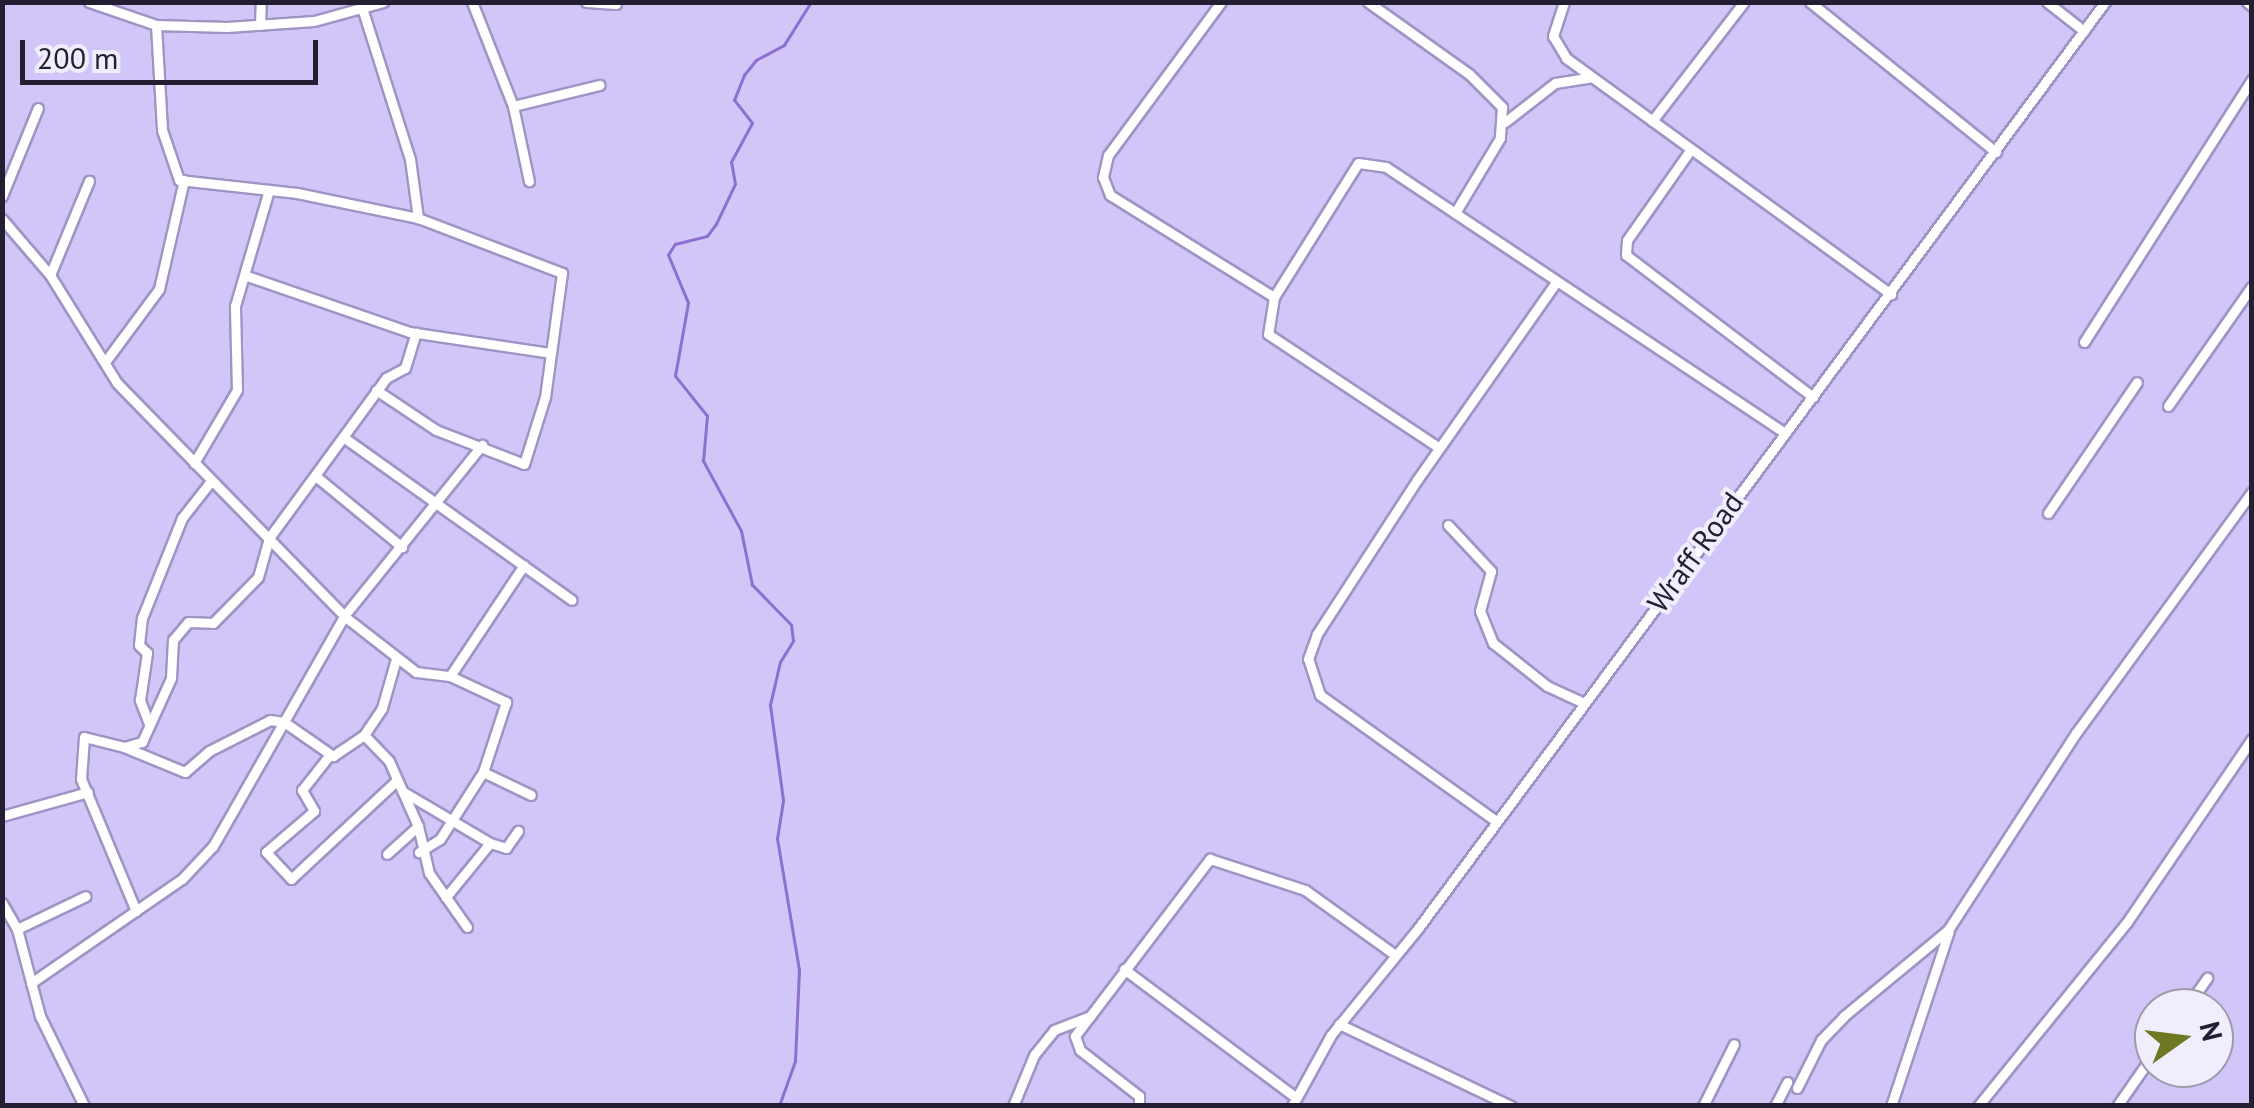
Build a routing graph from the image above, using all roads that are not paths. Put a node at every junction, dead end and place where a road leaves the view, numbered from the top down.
1 (89, 2) edge
2 (261, 2) edge
3 (383, 2) edge
4 (472, 2) edge
5 (586, 2) edge
6 (1221, 2) edge
7 (1368, 2) edge
8 (1564, 2) edge
9 (1744, 2) edge
10 (1810, 2) edge
11 (2047, 2) edge
12 (2105, 2) edge
13 (616, 4) edge
14 (364, 11) junction
15 (156, 25) junction
16 (260, 25) junction
17 (2084, 31) junction
18 (1592, 77) junction
19 (2252, 80) edge
20 (600, 85) dead end
21 (1500, 103) junction
22 (513, 106) junction
23 (38, 108) dead end
24 (1520, 108) junction
25 (1652, 121) junction
26 (1505, 122) junction
27 (1691, 148) junction
28 (1996, 152) junction
29 (89, 180) dead end
30 (184, 180) junction
31 (529, 181) dead end
32 (269, 190) junction
33 (2, 196) edge
34 (1455, 213) junction
35 (418, 218) junction
36 (2, 219) edge
37 (50, 275) junction
38 (247, 276) junction
39 (1556, 282) junction
40 (2252, 286) edge
41 (1891, 294) junction
42 (1274, 297) junction
43 (416, 333) junction
44 (2084, 342) dead end
45 (550, 353) junction
46 (105, 362) junction
47 (2137, 382) dead end
48 (376, 390) junction
49 (1813, 397) junction
50 (2168, 406) dead end
51 (1784, 433) junction
52 (346, 439) junction
53 (482, 446) junction
54 (1438, 447) junction
55 (194, 463) junction
56 (318, 478) junction
57 (212, 481) junction
58 (2252, 492) edge
59 (435, 505) junction
60 (2048, 513) dead end
61 (1448, 525) dead end
62 (268, 538) junction
63 (402, 547) junction
64 (524, 566) junction
65 (572, 600) dead end
66 (344, 616) junction
67 (396, 659) junction
68 (450, 676) junction
69 (1584, 703) junction
70 (284, 722) junction
71 (150, 727) junction
72 (364, 735) junction
73 (2252, 739) edge
74 (124, 746) junction
75 (328, 757) junction
76 (483, 772) junction
77 (397, 780) junction
78 (402, 791) junction
79 (88, 792) junction
80 (531, 795) dead end
81 (2, 816) edge
82 (452, 819) junction
83 (1496, 821) junction
84 (418, 826) junction
85 (518, 830) dead end
86 (490, 842) junction
87 (419, 852) junction
88 (387, 854) dead end
89 (86, 896) dead end
90 (446, 897) junction
91 (2, 903) edge
92 (136, 911) junction
93 (467, 927) dead end
94 (1949, 928) junction
95 (17, 929) junction
96 (1395, 955) junction
97 (1124, 969) junction
98 (2208, 978) dead end
99 (31, 983) junction
100 (2201, 988) edge
101 (1090, 1016) junction
102 (1340, 1024) junction
103 (1734, 1044) dead end
104 (1787, 1082) dead end
105 (2134, 1082) edge
106 (1798, 1088) dead end
107 (1483, 1092) junction
108 (1294, 1101) edge
109 (84, 1106) edge
110 (1013, 1106) edge
111 (1139, 1106) edge
112 (1477, 1106) edge
113 (1511, 1106) edge
114 (1703, 1106) edge
115 (1775, 1106) edge
116 (1891, 1106) edge
117 (1978, 1106) edge
118 (2117, 1106) edge

1 - 15 street
2 - 16 street
3 - 14 street
4 - 22 street
5 - 13 street
6 - 42 street
7 - 21 street
8 - 18 street
9 - 25 street
10 - 28 street
11 - 17 street
12 - 17 street, Wraff Road
14 - 16 street
14 - 35 street
15 - 16 street
15 - 30 street
17 - 28 street, Wraff Road
18 - 24 street
18 - 25 street
19 - 44 street
20 - 22 street
21 - 24 street
21 - 26 street
22 - 31 street
23 - 33 street
24 - 26 street
25 - 27 street
26 - 34 street
27 - 41 street
27 - 49 street
28 - 41 street, Wraff Road
29 - 37 street
30 - 32 street
30 - 46 street
32 - 35 street
32 - 38 street
34 - 39 street
34 - 42 street
35 - 45 street
36 - 37 street
37 - 46 street
38 - 43 street
38 - 55 street
39 - 51 street
39 - 54 street
40 - 50 street
41 - 49 street, Wraff Road
42 - 54 street
43 - 45 street
43 - 48 street
45 - 53 street
46 - 55 street
47 - 60 street
48 - 52 street
48 - 53 street
49 - 51 street, Wraff Road
51 - 69 street, Wraff Road
52 - 56 street
52 - 59 street
53 - 59 street
54 - 83 street
55 - 57 street
56 - 62 street
56 - 63 street
57 - 62 street
57 - 71 street
58 - 94 street
59 - 63 street
59 - 64 street
61 - 69 street
62 - 66 street
62 - 71 street
63 - 66 street
64 - 65 street
64 - 68 street
66 - 67 street
66 - 70 street
67 - 68 street
67 - 72 street
68 - 76 street
69 - 83 street, Wraff Road
70 - 74 street
70 - 75 street
70 - 92 street
71 - 74 street
72 - 75 street
72 - 77 street
73 - 117 street
74 - 79 street
75 - 77 street
76 - 80 street
76 - 82 street
77 - 78 street
78 - 82 street
78 - 84 street
79 - 81 street
79 - 92 street
82 - 86 street
82 - 87 street
83 - 96 street, Wraff Road
84 - 87 street
84 - 88 street
85 - 86 street
86 - 90 street
87 - 90 street
89 - 95 street
90 - 93 street
91 - 95 street
92 - 99 street
94 - 106 street
94 - 116 street
95 - 99 street
96 - 97 street
96 - 102 street, Wraff Road
97 - 101 street
97 - 108 street
98 - 100 street
99 - 109 street
101 - 110 street
101 - 111 street
102 - 107 street
102 - 108 street, Wraff Road
103 - 114 street
104 - 115 street
105 - 118 street
107 - 112 street
107 - 113 street

